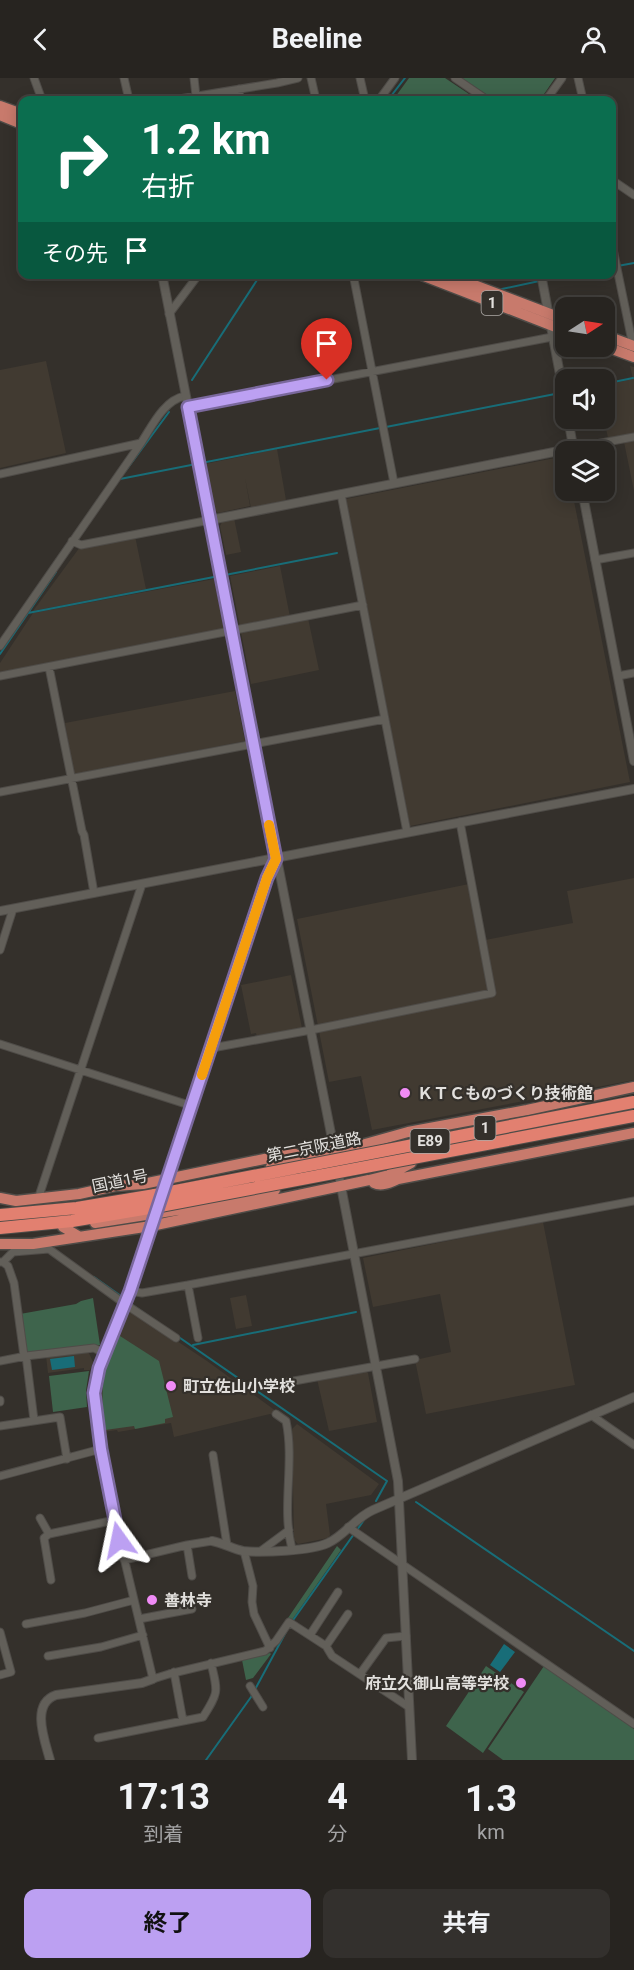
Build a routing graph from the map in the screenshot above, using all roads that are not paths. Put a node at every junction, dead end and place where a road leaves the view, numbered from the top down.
1 (34, 78) edge
2 (124, 78) edge
3 (194, 78) edge
4 (298, 78) edge
5 (311, 78) edge
6 (360, 78) edge
7 (395, 78) edge
8 (455, 78) edge
9 (562, 78) edge
10 (578, 78) edge
11 (276, 81) edge
12 (239, 89) junction
13 (41, 96) edge
14 (128, 96) edge
15 (196, 96) joint
16 (240, 96) edge
17 (315, 96) edge
18 (364, 96) edge
19 (382, 96) edge
20 (481, 96) edge
21 (549, 96) edge
22 (582, 96) edge
23 (0, 106) edge
24 (18, 113) edge
25 (0, 116) edge
26 (18, 123) edge
27 (616, 183) edge
28 (634, 195) edge
29 (616, 263) edge
30 (163, 279) edge
31 (195, 279) edge
32 (354, 279) edge
33 (432, 279) edge
34 (458, 279) edge
35 (542, 279) edge
36 (548, 313) junction
37 (169, 314) junction
38 (555, 316) edge
39 (550, 325) junction
40 (555, 327) edge
41 (552, 336) junction
42 (615, 339) edge
43 (634, 346) edge
44 (615, 350) edge
45 (634, 357) edge
46 (559, 369) edge
47 (372, 371) junction
48 (185, 396) junction
49 (188, 407) junction
50 (634, 437) edge
51 (615, 441) edge
52 (141, 443) junction
53 (555, 453) edge
54 (0, 474) edge
55 (394, 483) junction
56 (341, 494) junction
57 (584, 501) edge
58 (210, 520) junction
59 (72, 541) junction
60 (634, 553) edge
61 (595, 560) junction
62 (363, 605) junction
63 (231, 631) junction
64 (0, 646) edge
65 (49, 667) junction
66 (634, 673) edge
67 (0, 676) edge
68 (618, 676) junction
69 (385, 719) junction
70 (253, 744) junction
71 (634, 761) edge
72 (71, 778) junction
73 (634, 789) edge
74 (0, 792) edge
75 (460, 822) junction
76 (407, 832) junction
77 (276, 859) junction
78 (142, 884) junction
79 (94, 893) junction
80 (13, 909) junction
81 (0, 911) edge
82 (0, 950) edge
83 (311, 1030) junction
84 (0, 1044) edge
85 (212, 1048) junction
86 (80, 1070) junction
87 (634, 1087) edge
88 (634, 1097) edge
89 (634, 1102) edge
90 (192, 1106) junction
91 (634, 1118) edge
92 (634, 1132) edge
93 (380, 1139) junction
94 (398, 1146) junction
95 (335, 1154) junction
96 (301, 1157) junction
97 (411, 1163) junction
98 (271, 1167) junction
99 (369, 1180) junction
100 (340, 1181) junction
101 (167, 1182) junction
102 (143, 1184) junction
103 (278, 1189) junction
104 (294, 1197) junction
105 (38, 1199) junction
106 (0, 1200) edge
107 (634, 1201) edge
108 (90, 1203) junction
109 (0, 1213) edge
110 (156, 1214) junction
111 (151, 1226) junction
112 (63, 1227) junction
113 (0, 1228) edge
114 (0, 1232) edge
115 (80, 1237) junction
116 (0, 1244) edge
117 (354, 1255) junction
118 (2, 1262) edge
119 (188, 1285) junction
120 (130, 1291) junction
121 (124, 1304) junction
122 (176, 1338) dead end
123 (198, 1338) dead end
124 (104, 1353) junction
125 (25, 1356) junction
126 (415, 1359) dead end
127 (0, 1361) edge
128 (375, 1366) junction
129 (283, 1383) dead end
130 (634, 1397) edge
131 (276, 1414) dead end
132 (591, 1415) junction
133 (34, 1420) junction
134 (0, 1426) edge
135 (634, 1445) edge
136 (101, 1449) junction
137 (213, 1455) dead end
138 (67, 1460) junction
139 (0, 1476) edge
140 (399, 1498) junction
141 (40, 1518) dead end
142 (115, 1520) junction
143 (348, 1527) junction
144 (289, 1530) junction
145 (49, 1534) junction
146 (212, 1541) joint
147 (187, 1545) junction
148 (227, 1545) junction
149 (262, 1550) junction
150 (292, 1550) junction
151 (244, 1551) junction
152 (124, 1560) junction
153 (402, 1563) junction
154 (192, 1576) dead end
155 (51, 1580) dead end
156 (339, 1593) dead end
157 (134, 1599) junction
158 (192, 1609) dead end
159 (348, 1614) dead end
160 (139, 1620) junction
161 (26, 1624) dead end
162 (0, 1632) edge
163 (143, 1635) junction
164 (310, 1635) junction
165 (406, 1636) junction
166 (1, 1642) edge
167 (326, 1646) junction
168 (270, 1648) junction
169 (48, 1656) dead end
170 (211, 1663) junction
171 (174, 1672) junction
172 (0, 1674) edge
173 (360, 1674) junction
174 (153, 1679) junction
175 (250, 1686) dead end
176 (263, 1707) dead end
177 (409, 1707) junction
178 (183, 1721) junction
179 (634, 1724) edge
180 (99, 1738) dead end
181 (50, 1760) edge
182 (412, 1760) edge

1 - 13 street
2 - 14 street
3 - 15 street
4 - 11 street
5 - 17 street
6 - 18 street
7 - 19 street
8 - 20 street
9 - 21 street
10 - 22 street
11 - 12 street
12 - 15 street
12 - 16 street
23 - 24 highway
25 - 26 highway
27 - 28 street
29 - 43 street
30 - 37 street
31 - 37 street
32 - 47 street
33 - 39 highway, 1
34 - 36 highway, 1
35 - 36 street
36 - 38 highway, 1
36 - 39 street
37 - 48 street
39 - 40 highway, 1
39 - 41 street
41 - 46 street
41 - 47 street
42 - 43 highway
44 - 45 highway
47 - 49 street
47 - 55 street
48 - 49 street
48 - 52 street
49 - 58 street
50 - 51 street
52 - 54 street
52 - 59 street
53 - 55 street
55 - 56 street
56 - 58 street
56 - 62 street
57 - 61 street
58 - 59 street
58 - 63 street
59 - 64 street
60 - 61 street
61 - 68 street
62 - 63 street
62 - 69 street
63 - 65 street
63 - 70 street
65 - 67 street
65 - 72 street
66 - 68 street
68 - 71 street
69 - 70 street
69 - 76 street
70 - 72 street
70 - 77 street
72 - 74 street
72 - 79 street
73 - 75 street
75 - 76 street
75 - 83 street
76 - 77 street
77 - 78 street
77 - 83 street
77 - 85 street
78 - 79 street
78 - 86 street
79 - 80 street
80 - 81 street
80 - 82 street
83 - 85 street
83 - 95 street
84 - 86 street
85 - 90 street
86 - 90 street
86 - 105 street
87 - 93 highway
88 - 94 highway, 国道1号 / 1
89 - 109 highway, 第二京阪道路 / E89, bridge
90 - 101 street
91 - 97 highway, 1
91 - 113 highway, 第二京阪道路 / E89, bridge
92 - 99 highway
93 - 94 highway
93 - 95 highway
94 - 95 highway, 国道1号 / 1
95 - 96 highway
95 - 98 highway, 国道1号 / 1
95 - 100 street
96 - 98 highway
96 - 101 highway
97 - 99 highway
97 - 100 highway, 1
98 - 101 highway, 国道1号 / 1
99 - 100 highway
100 - 103 highway, 1
100 - 104 highway
100 - 117 street
101 - 102 highway
101 - 108 highway, 国道1号 / 1
101 - 110 street
102 - 105 highway
102 - 108 highway
103 - 104 highway
103 - 110 highway, 1
104 - 111 highway
105 - 106 highway
107 - 117 street
108 - 109 highway, 国道1号 / 1
110 - 111 street
110 - 112 highway, 1
111 - 115 highway
111 - 120 street
112 - 114 highway, 1
112 - 115 highway
115 - 116 highway
117 - 119 street
117 - 128 street
118 - 121 street
118 - 125 street
119 - 120 street
119 - 123 street
120 - 121 street
121 - 122 street
121 - 124 street
124 - 125 street
124 - 136 street
125 - 127 street
125 - 133 street
126 - 128 street
128 - 129 street
128 - 140 street
130 - 132 street
131 - 144 street
132 - 135 street
132 - 140 street
133 - 134 street
133 - 138 street
136 - 138 street
136 - 142 street
137 - 148 street
138 - 139 street
140 - 143 street
140 - 153 street
141 - 145 street
142 - 145 street
142 - 152 street
143 - 150 street
143 - 153 street
144 - 149 street
144 - 150 street
145 - 155 street
146 - 147 street
146 - 148 street
147 - 152 street
147 - 154 street
148 - 151 street
149 - 150 street
149 - 151 street
151 - 168 street
152 - 157 street
153 - 165 street
153 - 179 street
156 - 164 street
157 - 160 street
157 - 161 street
158 - 160 street
159 - 167 street
160 - 163 street
162 - 166 street
163 - 169 street
163 - 174 street
164 - 167 street
164 - 168 street
165 - 173 street
165 - 177 street
166 - 172 street
167 - 173 street
168 - 170 street
170 - 171 street
170 - 178 street
171 - 174 street
171 - 178 street
173 - 177 street
174 - 181 street
175 - 176 street
177 - 182 street
178 - 180 street

